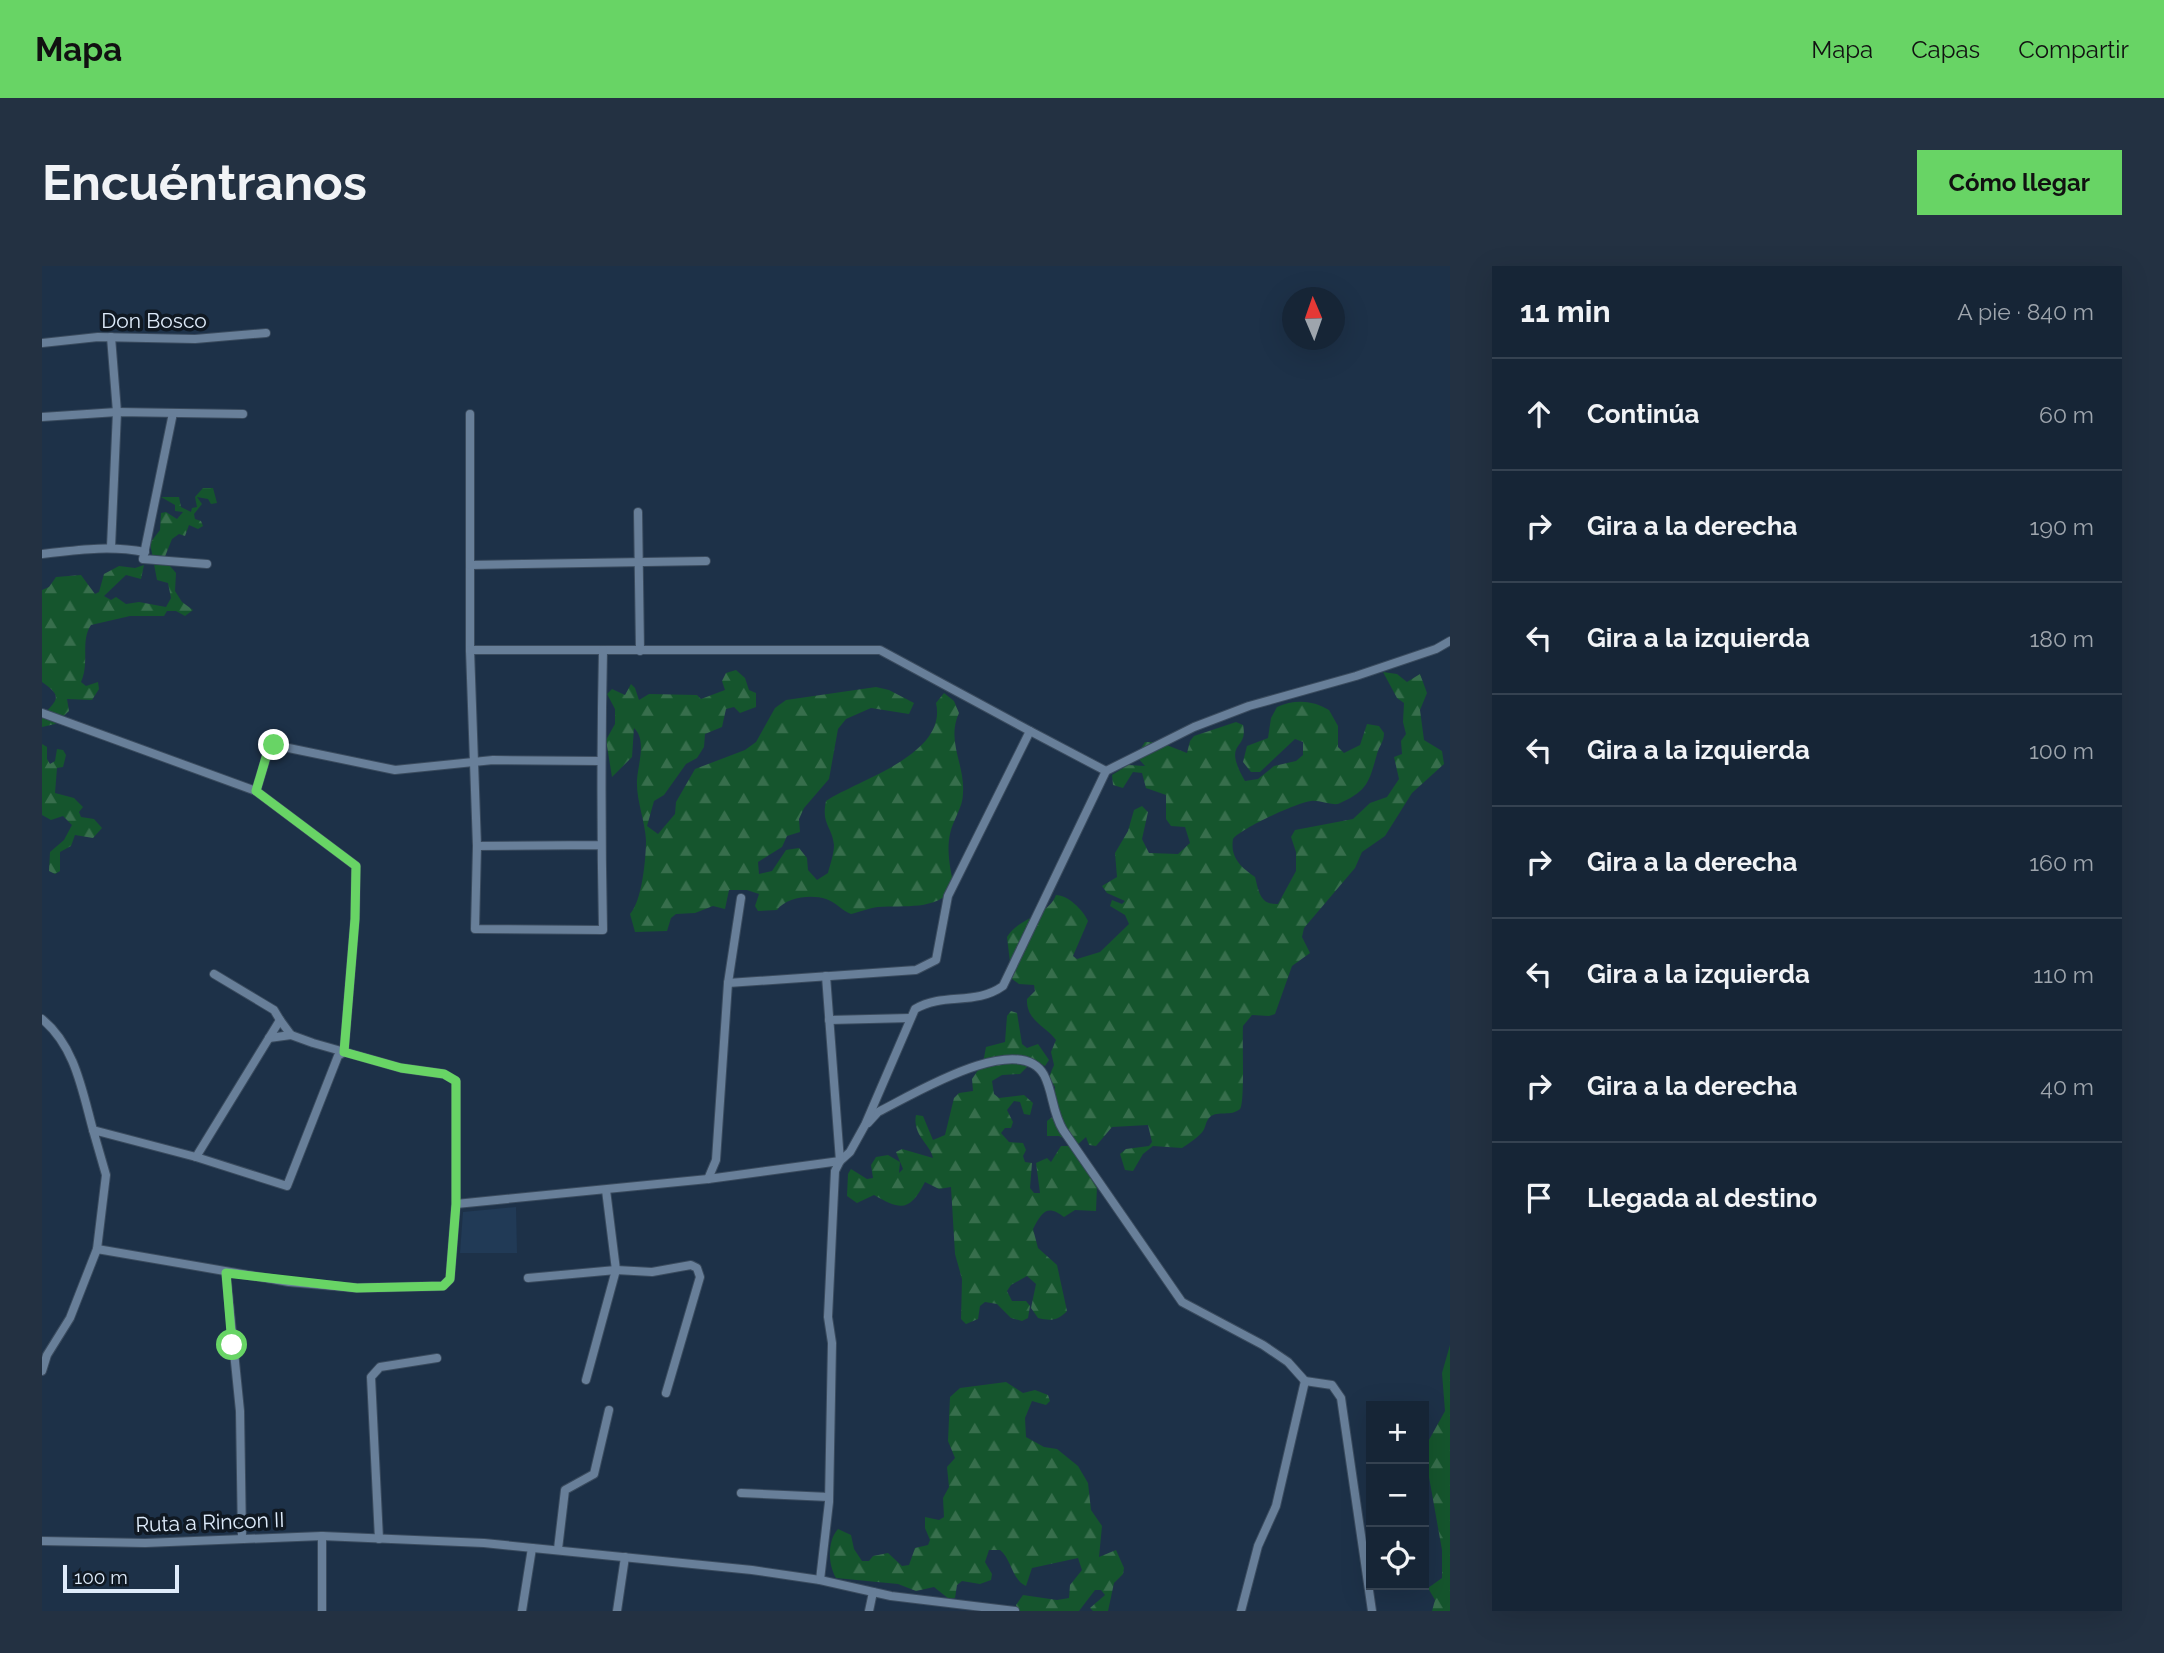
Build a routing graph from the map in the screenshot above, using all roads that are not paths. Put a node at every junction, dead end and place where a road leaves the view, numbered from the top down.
1 (266, 333) dead end
2 (111, 337) junction
3 (42, 343) edge
4 (117, 412) junction
5 (173, 413) junction
6 (243, 414) dead end
7 (470, 414) dead end
8 (42, 417) edge
9 (638, 512) dead end
10 (111, 547) junction
11 (145, 552) junction
12 (42, 554) edge
13 (706, 561) dead end
14 (207, 564) dead end
15 (639, 564) junction
16 (470, 565) junction
17 (1450, 641) edge
18 (470, 650) junction
19 (603, 650) junction
20 (640, 651) junction
21 (42, 713) edge
22 (1030, 731) junction
23 (477, 761) junction
24 (600, 761) junction
25 (1106, 771) junction
26 (256, 791) junction
27 (601, 845) junction
28 (477, 846) junction
29 (741, 898) dead end
30 (214, 974) dead end
31 (826, 976) junction
32 (728, 983) junction
33 (910, 1017) junction
34 (42, 1019) edge
35 (280, 1020) junction
36 (829, 1020) junction
37 (291, 1035) junction
38 (269, 1038) junction
39 (344, 1052) junction
40 (865, 1125) junction
41 (93, 1130) junction
42 (196, 1157) junction
43 (840, 1161) junction
44 (708, 1179) junction
45 (606, 1189) junction
46 (456, 1204) junction
47 (97, 1249) junction
48 (616, 1270) junction
49 (226, 1273) junction
50 (527, 1278) dead end
51 (437, 1358) dead end
52 (42, 1371) edge
53 (586, 1380) dead end
54 (1305, 1381) junction
55 (666, 1393) dead end
56 (609, 1409) dead end
57 (741, 1493) dead end
58 (829, 1497) junction
59 (321, 1536) junction
60 (243, 1538) junction
61 (379, 1539) junction
62 (42, 1541) edge
63 (532, 1548) junction
64 (558, 1549) junction
65 (625, 1557) junction
66 (820, 1580) junction
67 (873, 1592) junction
68 (322, 1611) edge
69 (522, 1611) edge
70 (617, 1611) edge
71 (869, 1611) edge
72 (1015, 1611) edge
73 (1241, 1611) edge
74 (1372, 1611) edge

1 - 2 street, Don Bosco
2 - 3 street, Don Bosco
2 - 4 street
4 - 5 street
4 - 8 street
4 - 10 street
5 - 6 street
5 - 11 street
7 - 16 street
9 - 15 street
10 - 11 street
10 - 12 street
11 - 14 street
13 - 15 street
15 - 16 street
15 - 20 street
16 - 18 street
17 - 25 street
18 - 19 street
18 - 23 street
19 - 20 street
19 - 24 street
20 - 22 street
21 - 26 street
22 - 25 street
22 - 31 street
23 - 24 street
23 - 26 street
23 - 28 street
24 - 27 street
25 - 33 street
26 - 39 street
27 - 28 street
27 - 28 street
29 - 32 street
30 - 35 street
31 - 32 street
31 - 36 street
32 - 44 street
33 - 36 street
33 - 40 street
34 - 41 street
35 - 37 street
35 - 38 street
36 - 43 street
37 - 38 street
37 - 39 street
38 - 42 street
39 - 42 street
39 - 46 street
40 - 43 street
40 - 54 street
41 - 42 street
41 - 47 street
43 - 44 street
43 - 58 street
44 - 45 street
45 - 46 street
45 - 48 street
46 - 49 street
47 - 49 street
47 - 52 street
48 - 50 street
48 - 53 street
48 - 55 street
49 - 60 street
51 - 61 street
54 - 73 street
54 - 74 street
56 - 64 street
57 - 58 street
58 - 66 street
59 - 60 street, Ruta a Rincon II
59 - 61 street, Ruta a Rincon II
59 - 68 street
60 - 62 street, Ruta a Rincon II
61 - 63 street, Ruta a Rincon II
63 - 64 street, Ruta a Rincon II
63 - 69 street
64 - 65 street, Ruta a Rincon II
65 - 66 street, Ruta a Rincon II
65 - 70 street
66 - 67 street, Ruta a Rincon II
67 - 71 street
67 - 72 street, Ruta a Rincon II

